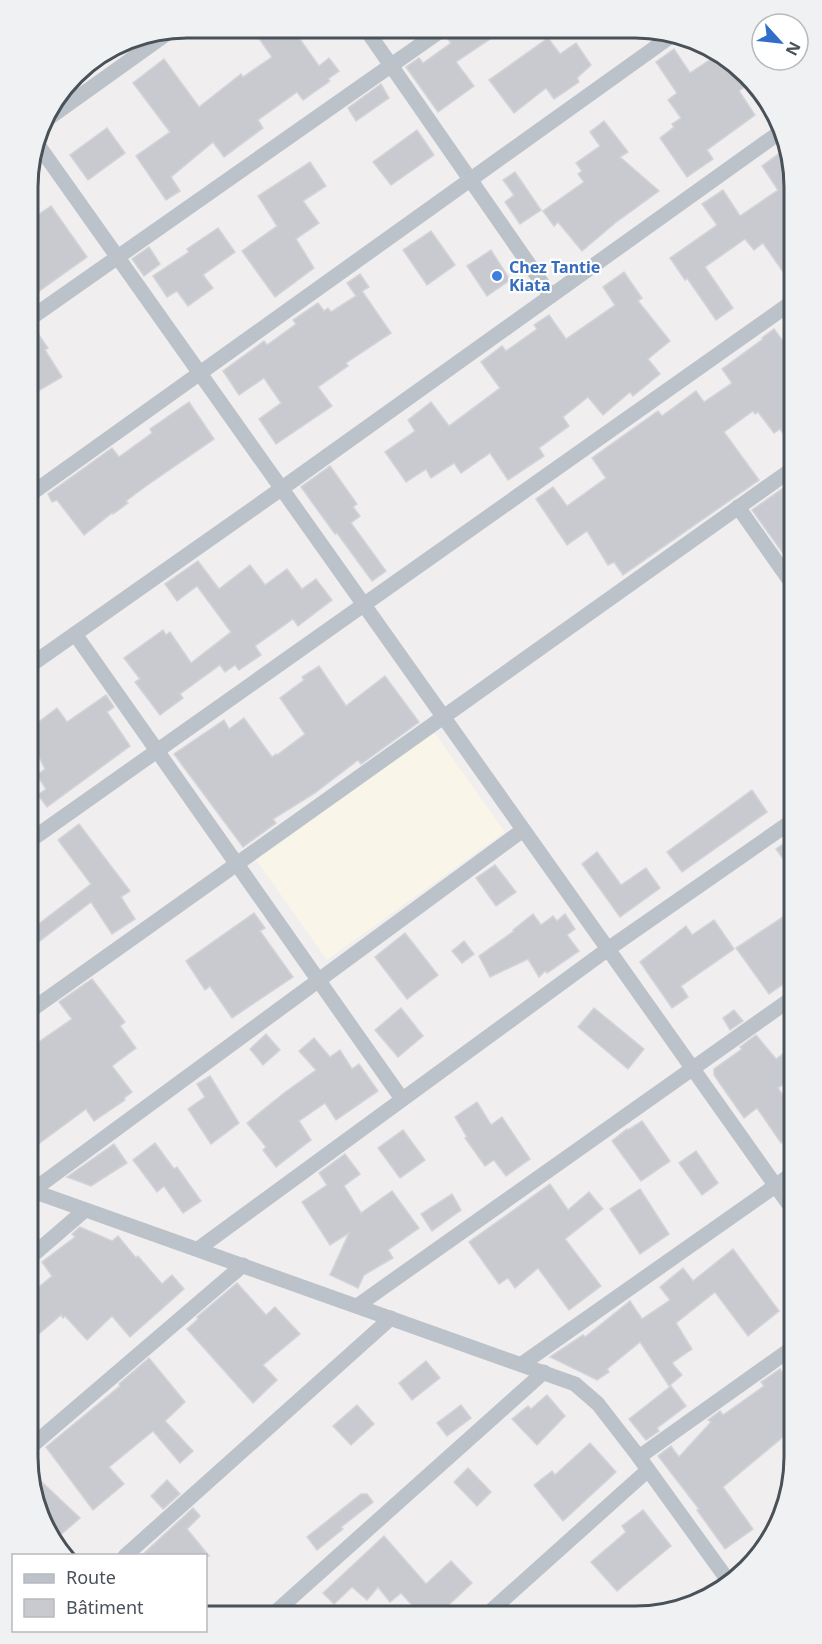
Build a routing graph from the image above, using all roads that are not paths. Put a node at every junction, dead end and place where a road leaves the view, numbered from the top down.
1 (372, 38) edge
2 (430, 38) edge
3 (158, 40) edge
4 (665, 40) edge
5 (391, 66) junction
6 (59, 111) edge
7 (775, 135) edge
8 (42, 151) edge
9 (470, 180) junction
10 (117, 257) junction
11 (551, 296) junction
12 (784, 308) edge
13 (38, 313) edge
14 (200, 373) junction
15 (784, 475) edge
16 (38, 489) edge
17 (281, 489) junction
18 (738, 507) junction
19 (784, 572) edge
20 (364, 605) junction
21 (75, 634) junction
22 (38, 660) edge
23 (443, 717) junction
24 (157, 751) junction
25 (784, 827) edge
26 (523, 830) junction
27 (38, 835) edge
28 (236, 863) junction
29 (608, 949) junction
30 (318, 980) junction
31 (784, 1004) edge
32 (38, 1005) edge
33 (692, 1068) junction
34 (402, 1099) junction
35 (784, 1179) edge
36 (38, 1184) edge
37 (775, 1185) junction
38 (38, 1193) edge
39 (784, 1198) edge
40 (85, 1210) junction
41 (198, 1249) junction
42 (38, 1251) edge
43 (243, 1265) junction
44 (357, 1306) junction
45 (391, 1318) junction
46 (784, 1355) edge
47 (522, 1364) junction
48 (544, 1372) junction
49 (38, 1441) edge
50 (644, 1464) junction
51 (127, 1554) edge
52 (724, 1576) edge
53 (282, 1606) edge
54 (496, 1606) edge

1 - 5 street
2 - 5 street
3 - 6 street
4 - 9 street
5 - 9 street
5 - 10 street
7 - 11 street
8 - 10 street
9 - 11 street
9 - 14 street
10 - 13 street
10 - 14 street
11 - 17 street
12 - 20 street
14 - 16 street
14 - 17 street
15 - 18 street
17 - 20 street
17 - 21 street
18 - 19 street
18 - 23 street
20 - 23 street
20 - 24 street
21 - 22 street
21 - 24 street
23 - 26 street
23 - 28 street
24 - 27 street
24 - 28 street
25 - 29 street
26 - 29 street
26 - 30 street
28 - 30 street
28 - 32 street
29 - 33 street
29 - 34 street
30 - 34 street
30 - 36 street
31 - 33 street
33 - 37 street
33 - 44 street
34 - 41 street
35 - 37 street
37 - 39 street
37 - 47 street
38 - 40 street
40 - 41 street
40 - 42 street
41 - 43 street
43 - 44 street
43 - 49 street
44 - 45 street
45 - 47 street
45 - 51 street
46 - 50 street
47 - 48 street
48 - 50 street
48 - 53 street
50 - 52 street
50 - 54 street

